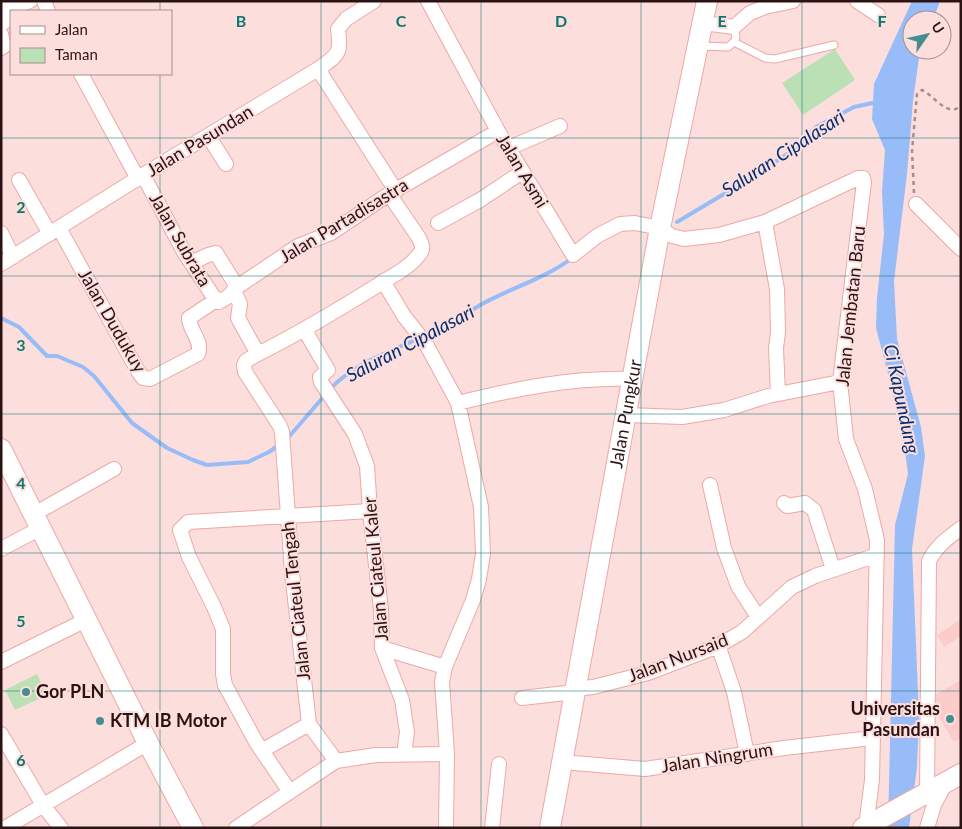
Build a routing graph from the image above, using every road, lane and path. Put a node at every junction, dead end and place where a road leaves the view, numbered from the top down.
1 (30, 1) edge
2 (374, 1) edge
3 (428, 1) edge
4 (707, 1) edge
5 (793, 1) edge
6 (857, 1) edge
7 (5, 5) edge
8 (878, 14) dead end
9 (703, 23) junction
10 (1, 24) edge
11 (734, 27) junction
12 (1, 34) edge
13 (734, 42) junction
14 (834, 45) dead end
15 (699, 46) junction
16 (1, 48) edge
17 (318, 70) junction
18 (82, 75) edge
19 (961, 106) edge
20 (560, 126) dead end
21 (498, 131) junction
22 (209, 137) junction
23 (508, 148) junction
24 (226, 164) dead end
25 (522, 172) junction
26 (141, 177) junction
27 (19, 180) dead end
28 (392, 192) junction
29 (916, 204) joint
30 (764, 222) junction
31 (438, 223) dead end
32 (660, 228) junction
33 (54, 231) junction
34 (1, 233) edge
35 (961, 248) edge
36 (7, 260) edge
37 (191, 263) junction
38 (383, 281) junction
39 (236, 289) junction
40 (218, 301) junction
41 (304, 329) junction
42 (258, 354) junction
43 (632, 379) junction
44 (840, 382) junction
45 (778, 394) junction
46 (458, 403) junction
47 (626, 415) junction
48 (1, 449) edge
49 (114, 469) dead end
50 (710, 485) dead end
51 (784, 503) dead end
52 (370, 511) junction
53 (287, 516) junction
54 (37, 521) junction
55 (961, 528) edge
56 (1, 549) edge
57 (877, 555) junction
58 (834, 570) junction
59 (758, 617) junction
60 (86, 620) junction
61 (718, 645) junction
62 (382, 648) junction
63 (1, 662) edge
64 (445, 667) junction
65 (575, 691) junction
66 (522, 698) dead end
67 (309, 724) junction
68 (1, 734) edge
69 (872, 738) junction
70 (148, 743) junction
71 (263, 750) junction
72 (404, 754) junction
73 (448, 754) junction
74 (747, 754) junction
75 (336, 762) junction
76 (562, 762) junction
77 (499, 764) dead end
78 (954, 778) edge
79 (290, 792) junction
80 (929, 798) junction
81 (43, 806) junction
82 (868, 825) edge
83 (237, 827) edge
84 (5, 828) edge
85 (61, 828) edge
86 (193, 828) edge
87 (446, 828) edge
88 (492, 828) edge
89 (550, 828) edge
90 (928, 828) edge

1 - 7 street
2 - 17 street, Jalan Pasundan
3 - 21 street, Jalan Asmi
4 - 9 main road, Jalan Pungkur
5 - 11 street
6 - 8 street
7 - 10 street
9 - 11 street
9 - 15 main road, Jalan Pungkur
11 - 13 lane
12 - 16 street
13 - 14 lane
13 - 15 lane
15 - 32 main road, Jalan Pungkur
17 - 22 street, Jalan Pasundan
17 - 28 street
18 - 26 street, Jalan Subrata
19 - 29 path
20 - 23 street
21 - 23 street, Jalan Asmi
21 - 28 street, Jalan Partadisastra
22 - 24 street
22 - 26 street, Jalan Pasundan
23 - 25 street, Jalan Asmi
25 - 31 street
25 - 32 street, Jalan Asmi
26 - 33 street, Jalan Pasundan
26 - 37 street, Jalan Subrata
27 - 33 street
28 - 38 street
28 - 39 street, Jalan Partadisastra
29 - 35 street
30 - 32 street, Jalan Jembatan Baru
30 - 44 street, Jalan Jembatan Baru
30 - 45 street
32 - 43 main road, Jalan Pungkur
33 - 36 street, Jalan Pasundan
33 - 40 street, Jalan Dudukuy
34 - 36 street
37 - 39 street
37 - 40 street, Jalan Subrata
38 - 41 street
38 - 46 street
39 - 40 street, Jalan Partadisastra
39 - 42 street
41 - 42 street
41 - 52 street, Jalan Ciateul Kaler
42 - 53 street, Jalan Ciateul Tengah
43 - 46 street
43 - 47 main road, Jalan Pungkur
44 - 45 street
44 - 57 street, Jalan Jembatan Baru
45 - 47 street
46 - 64 street
47 - 65 main road, Jalan Pungkur
48 - 54 main road
49 - 54 street
50 - 59 street
51 - 58 street
52 - 53 street
52 - 62 street, Jalan Ciateul Kaler
53 - 67 street, Jalan Ciateul Tengah
53 - 71 street
54 - 56 street
54 - 60 main road
55 - 80 street
57 - 58 street, Jalan Nursaid
57 - 69 street, Jalan Jembatan Baru
58 - 59 street, Jalan Nursaid
59 - 61 street, Jalan Nursaid
60 - 63 street
60 - 70 main road
61 - 65 street, Jalan Nursaid
61 - 74 street
62 - 64 street
62 - 72 street, Jalan Ciateul Kaler
64 - 73 street
65 - 66 street, Jalan Nursaid
65 - 76 main road, Jalan Pungkur
67 - 71 street
67 - 75 street, Jalan Ciateul Tengah
68 - 81 street
69 - 74 street, Jalan Ningrum
69 - 82 street, Jalan Jembatan Baru
70 - 81 street
70 - 86 main road
71 - 79 street
72 - 73 street
72 - 75 street
73 - 87 street
74 - 76 street, Jalan Ningrum
75 - 79 street
76 - 89 main road, Jalan Pungkur
77 - 88 street
78 - 80 main road
79 - 83 street
80 - 82 main road
80 - 90 street
81 - 84 street
81 - 85 street

